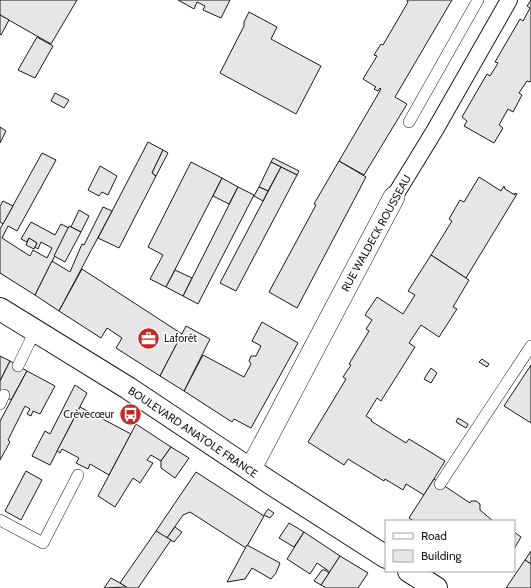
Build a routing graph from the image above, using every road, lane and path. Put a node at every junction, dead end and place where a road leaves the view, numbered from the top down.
1 (478, 0) edge
2 (509, 0) edge
3 (409, 122) dead end
4 (394, 197) joint
5 (0, 309) edge
6 (35, 331) junction
7 (531, 346) edge
8 (18, 366) dead end
9 (250, 470) junction
10 (78, 475) dead end
11 (440, 484) dead end
12 (0, 520) edge
13 (385, 556) edge
14 (411, 572) edge
15 (436, 588) edge

1 - 3 lane
2 - 4 street, RUE WALDECK ROUSSEAU
4 - 9 street, RUE WALDECK ROUSSEAU
5 - 6 main road, BOULEVARD ANATOLE FRANCE
6 - 8 lane
6 - 9 main road, BOULEVARD ANATOLE FRANCE
7 - 11 lane
9 - 13 main road, BOULEVARD ANATOLE FRANCE
10 - 12 lane
14 - 15 main road

